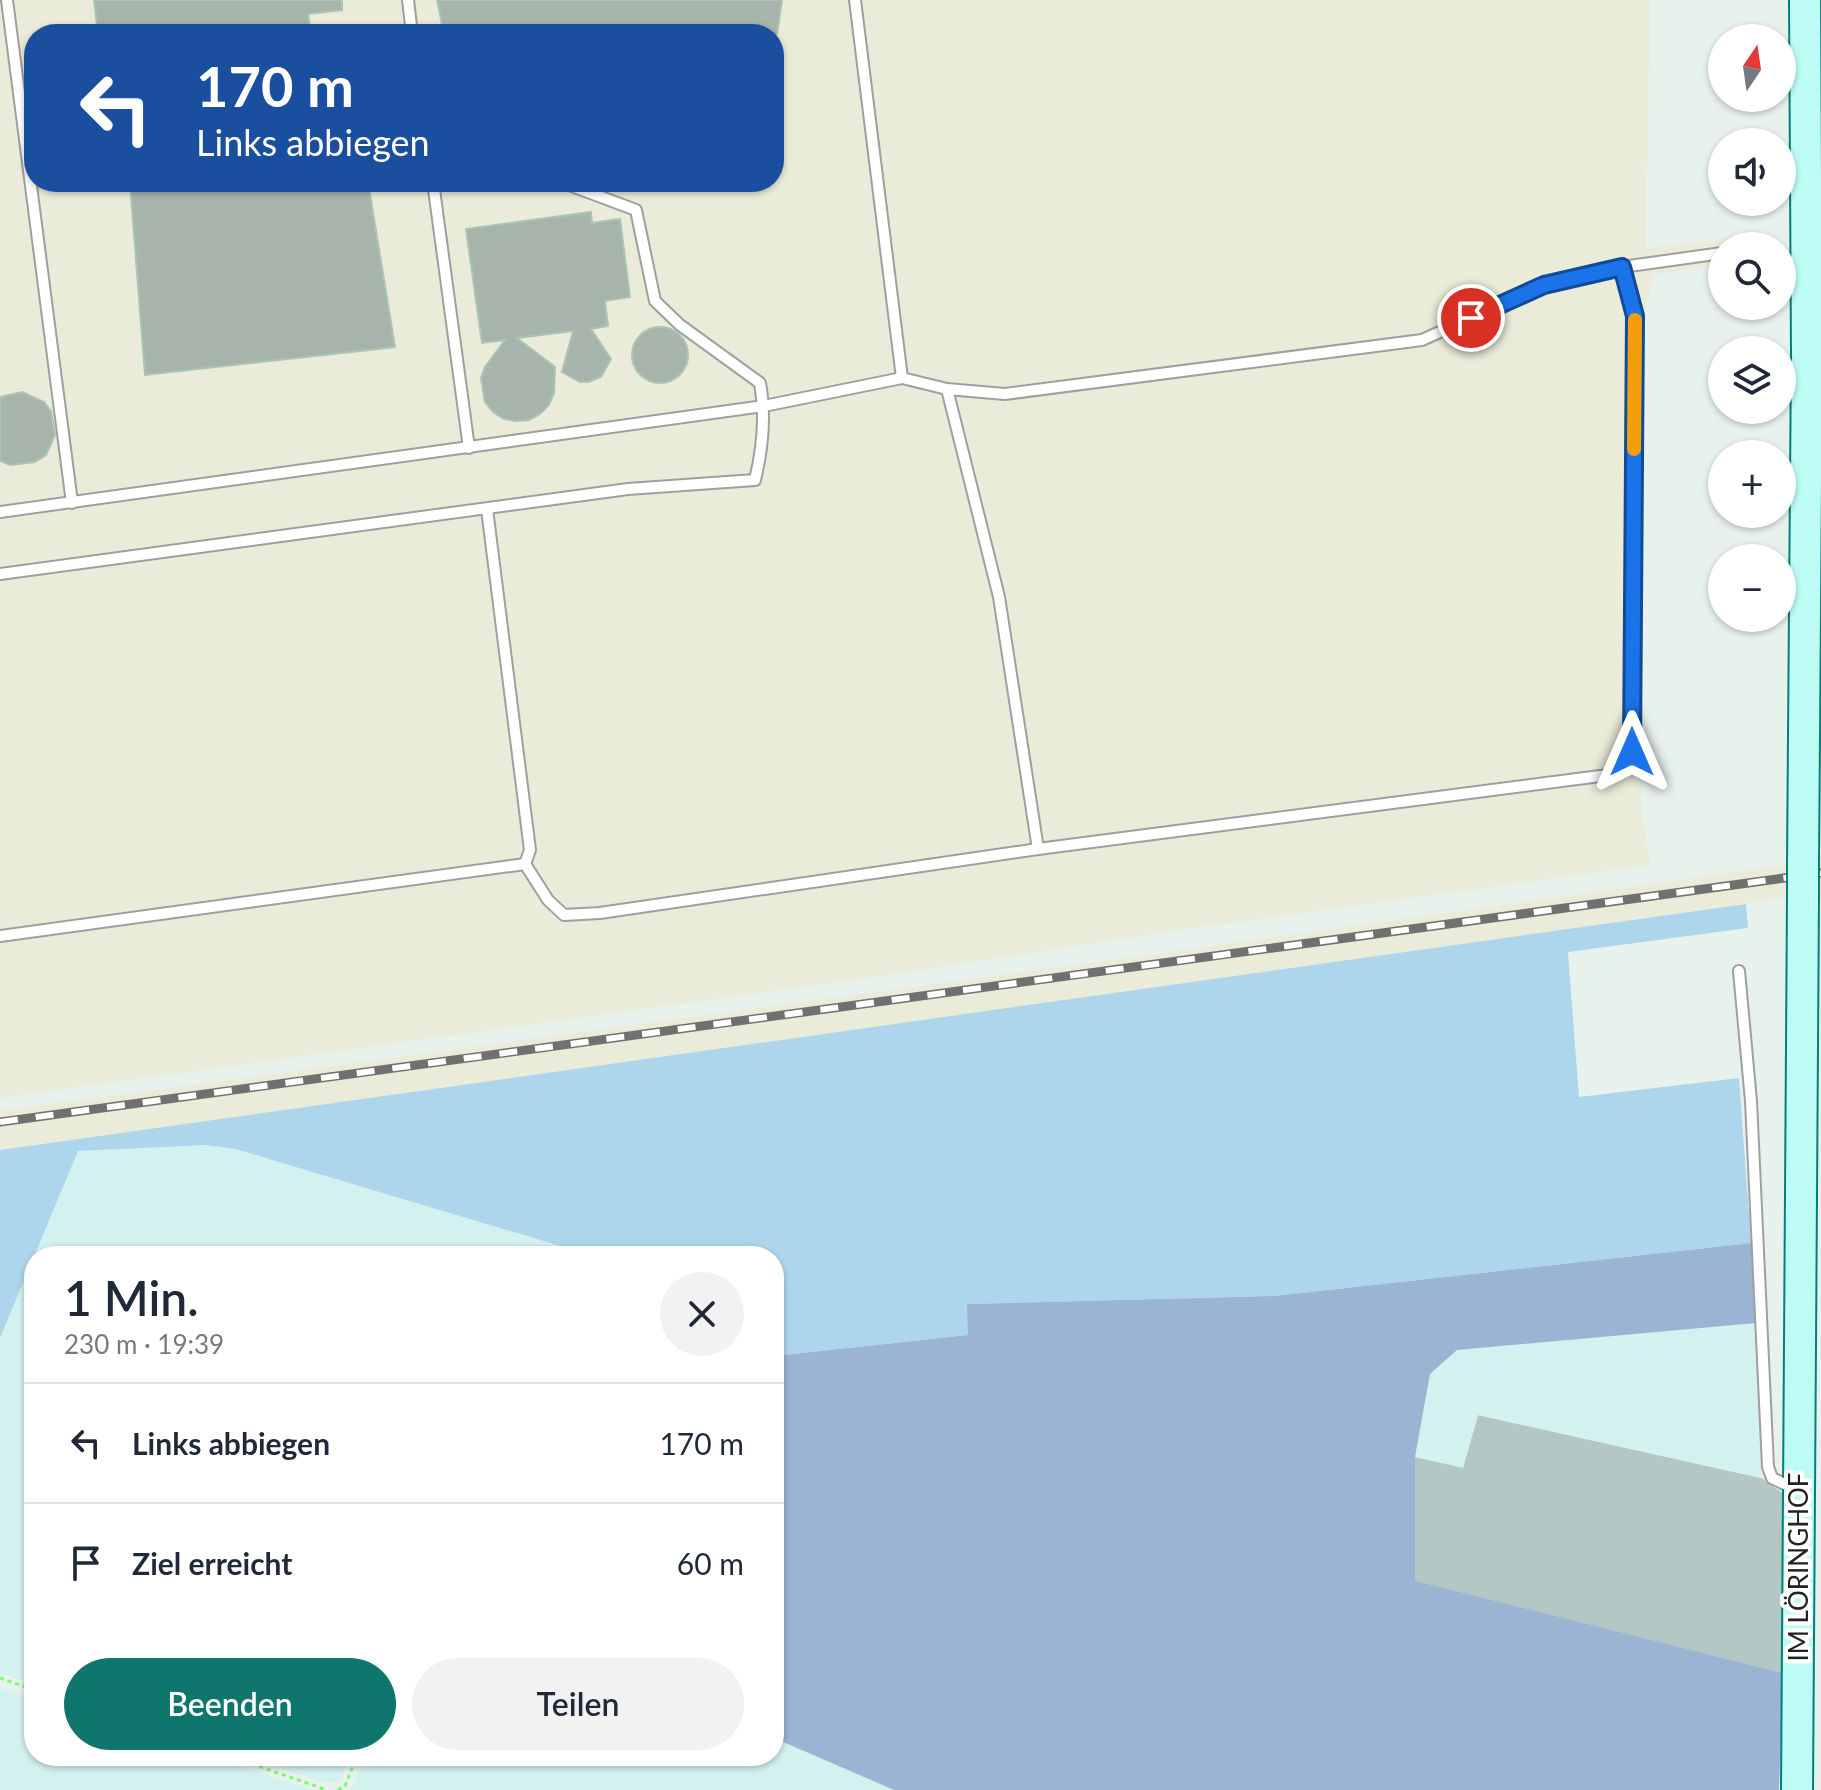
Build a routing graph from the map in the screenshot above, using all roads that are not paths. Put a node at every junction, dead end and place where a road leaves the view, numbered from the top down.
1 (7, 0) edge
2 (408, 0) edge
3 (855, 0) edge
4 (1805, 0) edge
5 (411, 24) edge
6 (24, 116) edge
7 (35, 192) edge
8 (434, 192) edge
9 (588, 192) edge
10 (1708, 255) edge
11 (1622, 267) junction
12 (902, 378) junction
13 (947, 389) junction
14 (764, 406) junction
15 (469, 448) junction
16 (72, 503) junction
17 (487, 509) junction
18 (0, 512) edge
19 (0, 574) edge
20 (1038, 849) junction
21 (525, 864) junction
22 (0, 936) edge
23 (1739, 971) dead end
24 (1799, 1490) junction
25 (1797, 1790) edge

1 - 6 lane
2 - 5 lane
3 - 12 lane
4 - 24 street, IM LÖRINGHOF, bridge
7 - 16 lane
8 - 15 lane
9 - 14 lane
10 - 11 lane
11 - 13 lane
11 - 20 lane
12 - 13 lane
12 - 14 lane
13 - 20 lane
14 - 15 lane
14 - 17 lane
15 - 16 lane
16 - 18 lane
17 - 19 lane
17 - 21 lane
20 - 21 lane
21 - 22 lane
23 - 24 lane
24 - 25 street, IM LÖRINGHOF

